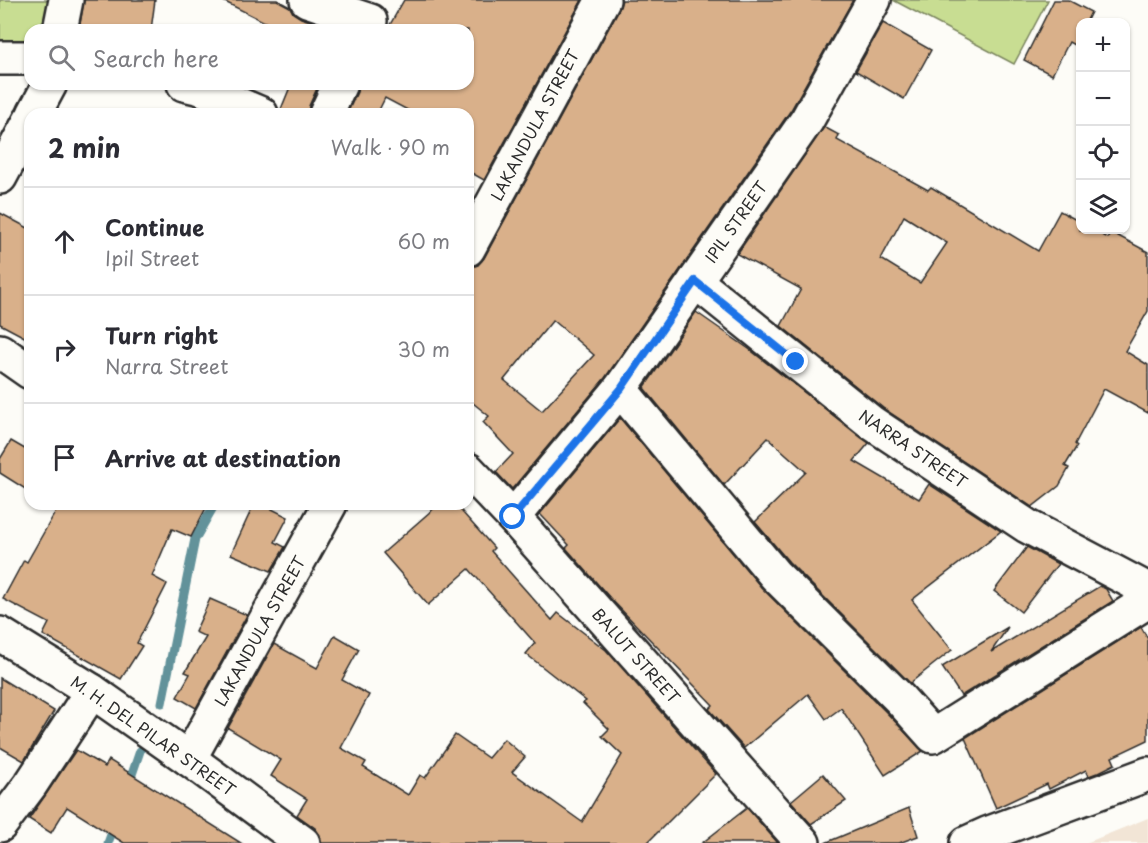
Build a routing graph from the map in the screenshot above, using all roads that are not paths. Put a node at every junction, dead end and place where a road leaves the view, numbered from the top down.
1 (66, 0) edge
2 (307, 0) edge
3 (603, 0) edge
4 (874, 0) edge
5 (372, 17) edge
6 (61, 24) edge
7 (0, 58) edge
8 (24, 58) edge
9 (47, 90) edge
10 (337, 90) edge
11 (190, 95) edge
12 (37, 108) edge
13 (239, 108) edge
14 (329, 108) edge
15 (24, 132) edge
16 (0, 177) edge
17 (474, 238) edge
18 (695, 281) junction
19 (0, 351) edge
20 (24, 368) edge
21 (621, 389) junction
22 (474, 476) edge
23 (327, 510) edge
24 (513, 517) junction
25 (1148, 590) edge
26 (1148, 601) edge
27 (0, 634) edge
28 (92, 692) junction
29 (189, 759) junction
30 (1148, 774) edge
31 (0, 825) edge
32 (303, 843) edge
33 (803, 843) edge
34 (967, 843) edge

1 - 6 street
2 - 5 street
3 - 17 street, LAKANDULA STREET
4 - 18 street, IPIL STREET
7 - 8 street
9 - 12 street
10 - 14 street
11 - 13 street
15 - 16 street
18 - 21 street, IPIL STREET
18 - 25 street, NARRA STREET
19 - 20 street
21 - 24 street, IPIL STREET
21 - 26 street
22 - 24 street, BALUT STREET
23 - 29 street, LAKANDULA STREET
24 - 33 street, BALUT STREET
27 - 28 street, M. H. DEL PILAR STREET
28 - 29 street, M. H. DEL PILAR STREET
28 - 31 street
29 - 32 street, M. H. DEL PILAR STREET
30 - 34 street

